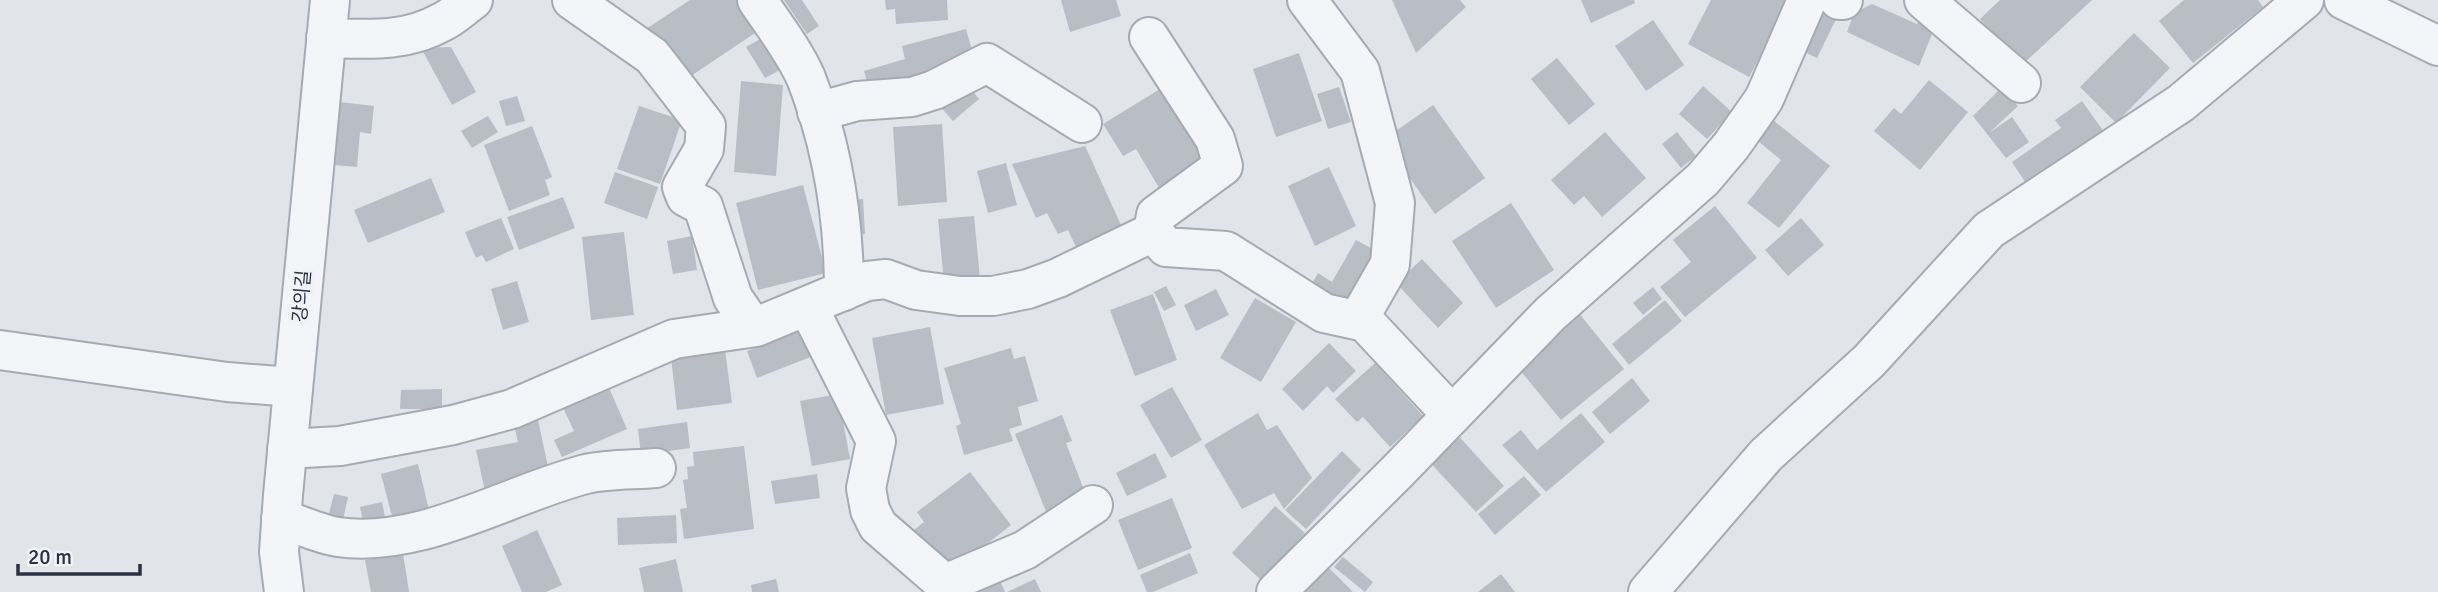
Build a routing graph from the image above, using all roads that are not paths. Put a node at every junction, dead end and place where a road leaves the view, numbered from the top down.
1 (330, 0) edge
2 (473, 0) edge
3 (572, 0) edge
4 (757, 0) edge
5 (1807, 0) edge
6 (1924, 0) edge
7 (2304, 0) edge
8 (2344, 0) edge
9 (1314, 4) edge
10 (1149, 37) dead end
11 (326, 38) junction
12 (2438, 46) edge
13 (2021, 83) dead end
14 (817, 112) junction
15 (1082, 122) dead end
16 (1153, 232) junction
17 (844, 291) junction
18 (808, 307) junction
19 (1358, 320) junction
20 (753, 327) junction
21 (0, 350) edge
22 (293, 387) junction
23 (1452, 415) junction
24 (287, 449) junction
25 (656, 468) dead end
26 (1093, 505) dead end
27 (281, 519) junction
28 (284, 592) edge
29 (1276, 592) edge
30 (1647, 592) edge

1 - 11 street, 강의길
2 - 11 street
3 - 20 street
4 - 14 street
5 - 23 street
6 - 13 street
7 - 30 street
8 - 12 street
9 - 19 street
10 - 16 street
11 - 22 street, 강의길
14 - 15 street
14 - 17 street
16 - 17 street
16 - 19 street
17 - 18 street
18 - 20 street
18 - 26 street
19 - 23 street
20 - 24 street
21 - 22 street
22 - 24 street, 강의길
23 - 29 street
24 - 27 street, 강의길
25 - 27 street
27 - 28 street, 강의길

